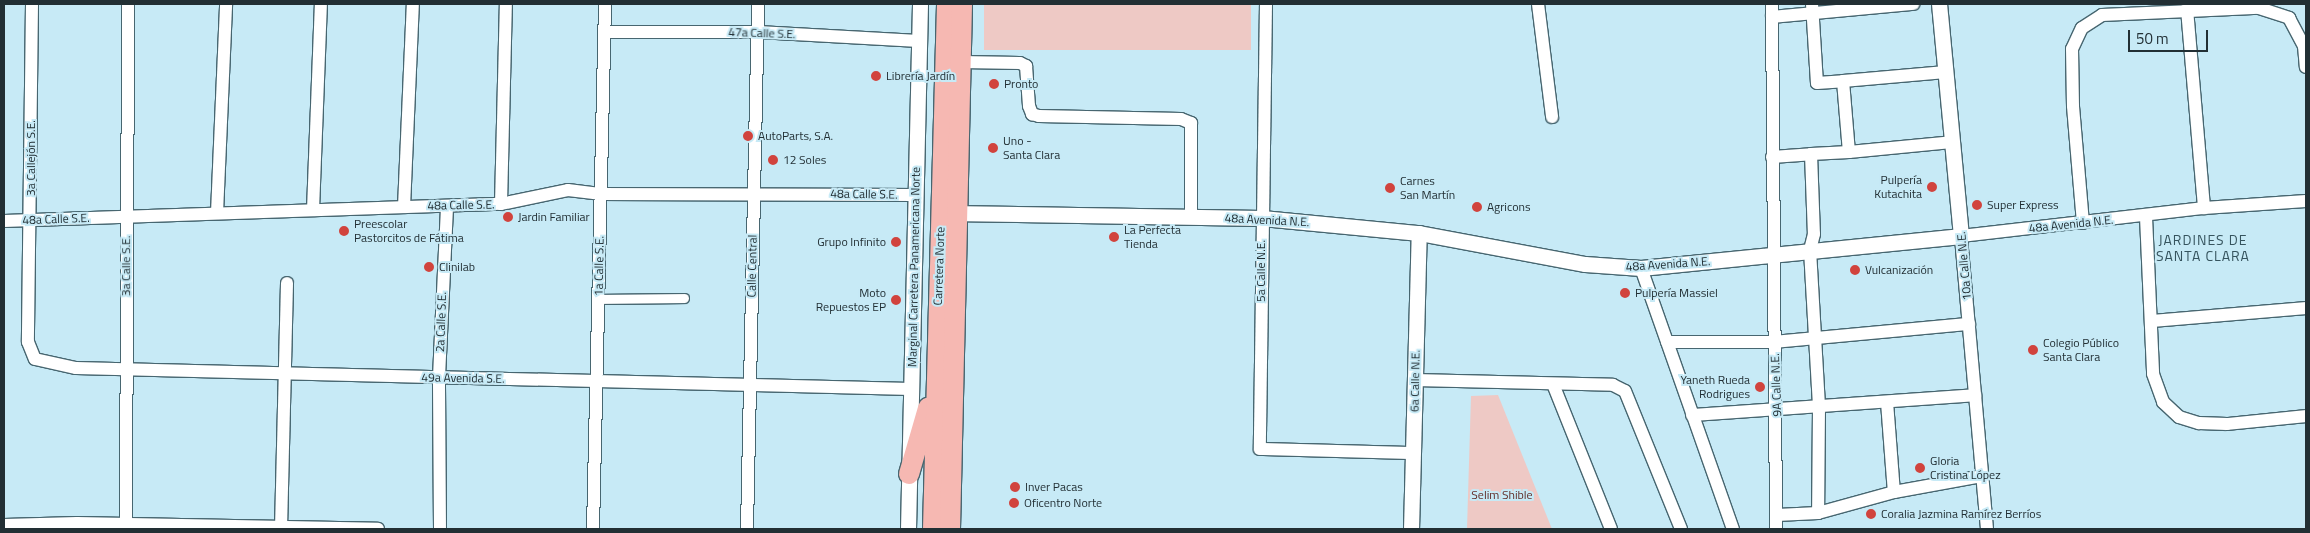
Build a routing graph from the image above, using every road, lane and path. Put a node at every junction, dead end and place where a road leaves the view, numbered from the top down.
1 (32, 4) edge
2 (128, 4) edge
3 (226, 4) edge
4 (321, 4) edge
5 (413, 4) edge
6 (506, 4) edge
7 (605, 4) edge
8 (758, 4) edge
9 (920, 4) edge
10 (947, 4) edge
11 (962, 4) edge
12 (1266, 4) edge
13 (1538, 4) edge
14 (1772, 4) edge
15 (1913, 4) edge
16 (1940, 4) edge
17 (1812, 8) edge
18 (2187, 9) junction
19 (1772, 17) junction
20 (605, 32) junction
21 (758, 32) junction
22 (920, 41) junction
23 (961, 62) junction
24 (2306, 67) edge
25 (1946, 72) junction
26 (1843, 81) junction
27 (1552, 117) dead end
28 (1952, 142) junction
29 (1848, 152) junction
30 (1811, 154) junction
31 (1772, 156) junction
32 (754, 193) junction
33 (600, 194) junction
34 (916, 195) junction
35 (2306, 201) edge
36 (500, 204) junction
37 (446, 206) junction
38 (404, 207) junction
39 (2204, 208) junction
40 (313, 210) junction
41 (217, 213) junction
42 (949, 213) junction
43 (126, 216) junction
44 (1191, 217) junction
45 (2146, 217) junction
46 (1262, 218) junction
47 (30, 220) junction
48 (4, 221) edge
49 (2083, 223) junction
50 (1419, 233) junction
51 (1961, 236) junction
52 (1810, 250) junction
53 (1773, 254) junction
54 (1641, 268) junction
55 (287, 283) dead end
56 (684, 298) dead end
57 (598, 299) junction
58 (2306, 308) edge
59 (2152, 321) junction
60 (1969, 324) junction
61 (1815, 338) junction
62 (28, 342) joint
63 (1667, 342) junction
64 (1774, 342) junction
65 (127, 367) junction
66 (284, 373) junction
67 (439, 378) junction
68 (597, 380) junction
69 (1415, 380) junction
70 (936, 382) junction
71 (1552, 384) junction
72 (750, 386) junction
73 (911, 389) junction
74 (1975, 395) junction
75 (1888, 402) junction
76 (1777, 408) junction
77 (1818, 408) junction
78 (1692, 415) junction
79 (2306, 416) edge
80 (1413, 453) junction
81 (909, 474) junction
82 (1982, 476) junction
83 (1894, 492) junction
84 (1818, 512) junction
85 (1778, 515) junction
86 (4, 525) edge
87 (126, 527) edge
88 (281, 528) edge
89 (378, 529) edge
90 (440, 529) edge
91 (592, 529) edge
92 (747, 529) edge
93 (908, 529) edge
94 (933, 529) edge
95 (950, 529) edge
96 (1411, 529) edge
97 (1611, 529) edge
98 (1681, 529) edge
99 (1733, 529) edge
100 (1776, 529) edge
101 (1987, 529) edge

1 - 47 street, 3a Callejón S.E.
2 - 43 street, 3a Calle S.E.
3 - 41 street
4 - 40 street
5 - 38 street
6 - 36 street
7 - 20 street, 1a Calle S.E.
8 - 21 street, Calle Central
9 - 22 street, Marginal Carretera Panamericana Norte
10 - 42 highway, Carretera Norte
11 - 23 highway, Carretera Norte
12 - 46 street, 5a Calle N.E.
13 - 27 street
14 - 19 street
15 - 17 street
16 - 25 street, 10a Calle N.E.
17 - 19 street
17 - 26 street
18 - 24 street
18 - 39 street
18 - 49 street
19 - 31 street
20 - 21 street, 47a Calle S.E.
20 - 33 street, 1a Calle S.E.
21 - 22 street, 47a Calle S.E.
21 - 32 street, Calle Central
22 - 34 street, Marginal Carretera Panamericana Norte
23 - 42 highway, Carretera Norte
23 - 44 street
25 - 26 street
25 - 28 street, 10a Calle N.E.
26 - 29 street
28 - 29 street
28 - 51 street, 10a Calle N.E.
29 - 30 street
30 - 31 street
30 - 52 street
31 - 53 street
32 - 33 street, 48a Calle S.E.
32 - 34 street, 48a Calle S.E.
32 - 72 street, Calle Central
33 - 36 street, 48a Calle S.E.
33 - 57 street, 1a Calle S.E.
34 - 73 street, Marginal Carretera Panamericana Norte
35 - 39 street, 48a Avenida N.E.
36 - 37 street, 48a Calle S.E.
37 - 38 street, 48a Calle S.E.
37 - 67 street, 2a Calle S.E.
38 - 40 street, 48a Calle S.E.
39 - 45 street, 48a Avenida N.E.
40 - 41 street, 48a Calle S.E.
41 - 43 street, 48a Calle S.E.
42 - 44 street, 48a Avenida N.E.
42 - 70 highway, Carretera Norte
42 - 95 highway, Carretera Norte
43 - 47 street, 48a Calle S.E.
43 - 65 street, 3a Calle S.E.
44 - 46 street, 48a Avenida N.E.
45 - 49 street, 48a Avenida N.E.
45 - 59 street
46 - 50 street, 48a Avenida N.E.
46 - 80 street, 5a Calle N.E.
47 - 48 street, 48a Calle S.E.
47 - 62 street, 3a Callejón S.E.
49 - 51 street, 48a Avenida N.E.
50 - 54 street, 48a Avenida N.E.
50 - 69 street, 6a Calle N.E.
51 - 52 street, 48a Avenida N.E.
51 - 60 street, 10a Calle N.E.
52 - 53 street, 48a Avenida N.E.
52 - 61 street
53 - 54 street, 48a Avenida N.E.
53 - 64 street, 9A Calle N.E.
54 - 63 street
55 - 66 street
56 - 57 street
57 - 68 street, 1a Calle S.E.
58 - 59 street
59 - 79 street
60 - 61 street
60 - 74 street, 10a Calle N.E.
61 - 64 street
61 - 77 street
62 - 65 street, 49a Avenida S.E.
63 - 64 street
63 - 78 street
64 - 76 street, 9A Calle N.E.
65 - 66 street, 49a Avenida S.E.
65 - 87 street, 3a Calle S.E.
66 - 67 street, 49a Avenida S.E.
66 - 88 street
67 - 68 street, 49a Avenida S.E.
67 - 90 street, 2a Calle S.E.
68 - 72 street, 49a Avenida S.E.
68 - 91 street, 1a Calle S.E.
69 - 71 street
69 - 80 street, 6a Calle N.E.
70 - 81 highway
70 - 94 highway, Carretera Norte
71 - 97 street
71 - 98 street
72 - 73 street, 49a Avenida S.E.
72 - 92 street, Calle Central
73 - 81 street, Marginal Carretera Panamericana Norte
74 - 75 street
74 - 82 street, 10a Calle N.E.
75 - 77 street
75 - 83 street
76 - 77 street
76 - 78 street
76 - 85 street, 9A Calle N.E.
77 - 84 street
78 - 99 street
80 - 96 street, 6a Calle N.E.
81 - 93 street, Marginal Carretera Panamericana Norte
82 - 83 street
82 - 101 street, 10a Calle N.E.
83 - 84 street
84 - 85 street
85 - 100 street
86 - 87 street
87 - 88 street
88 - 89 street

